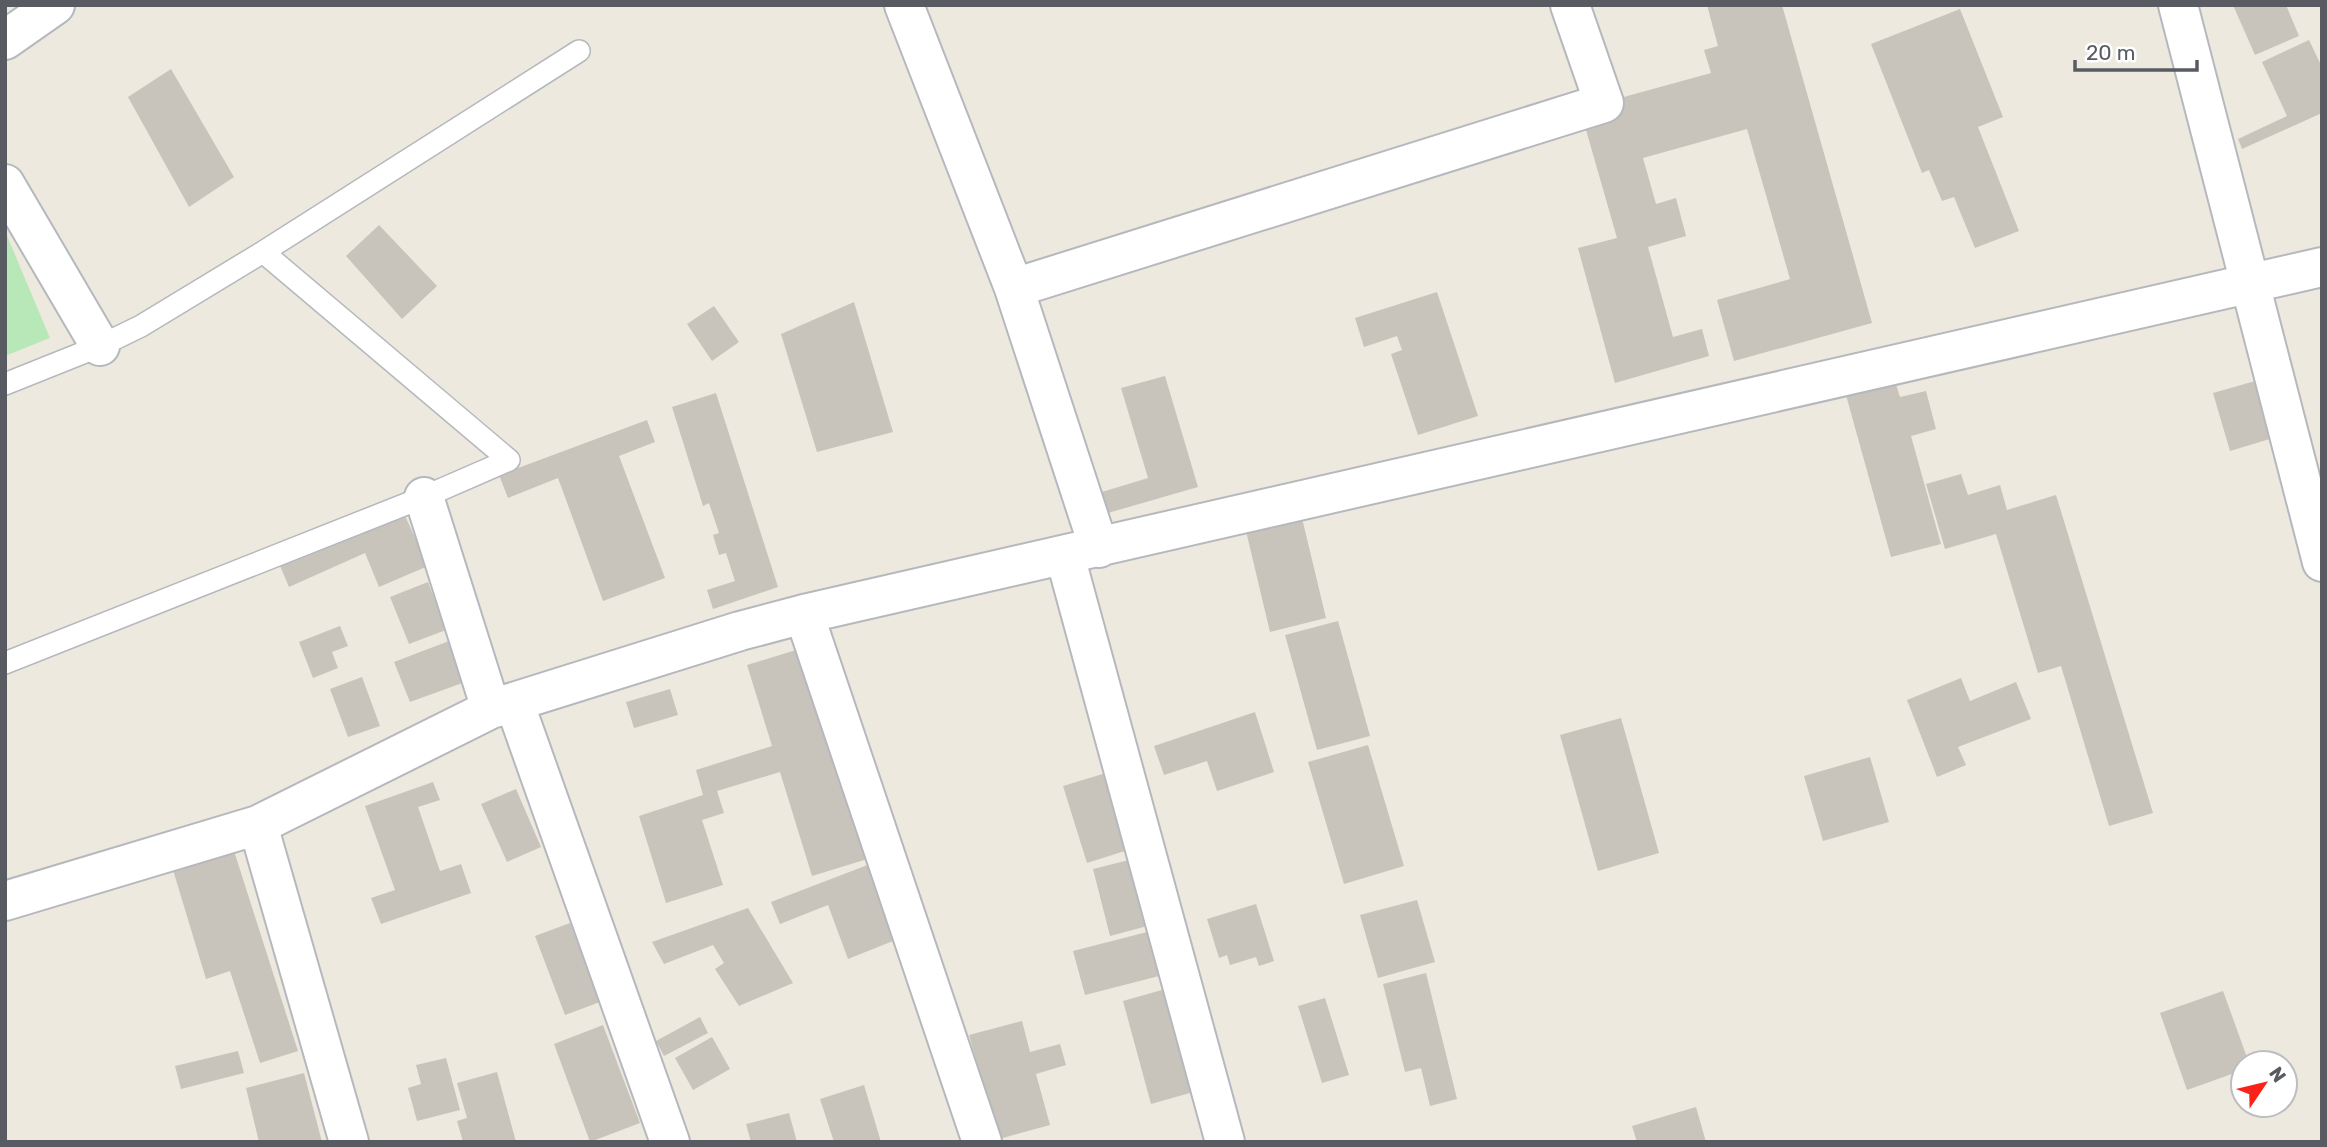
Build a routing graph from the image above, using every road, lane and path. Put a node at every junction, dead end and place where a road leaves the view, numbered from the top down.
1 (55, 5) edge
2 (904, 5) edge
3 (1570, 5) edge
4 (2178, 5) edge
5 (5, 40) edge
6 (579, 51) dead end
7 (5, 184) edge
8 (263, 252) junction
9 (2322, 267) edge
10 (2251, 282) junction
11 (1014, 288) junction
12 (100, 346) junction
13 (5, 384) edge
14 (424, 497) junction
15 (1082, 552) junction
16 (2322, 562) edge
17 (804, 614) junction
18 (5, 663) edge
19 (503, 705) junction
20 (258, 825) junction
21 (5, 901) edge
22 (349, 1142) edge
23 (670, 1142) edge
24 (982, 1142) edge
25 (1225, 1142) edge

1 - 5 street
2 - 11 street
3 - 11 street
4 - 10 street
6 - 8 lane
7 - 12 street
8 - 12 lane
8 - 14 lane
9 - 10 street
10 - 15 street
10 - 16 street
11 - 15 street
12 - 13 lane
14 - 18 lane
14 - 19 street
15 - 17 street
15 - 25 street
17 - 19 street
17 - 24 street
19 - 20 street
19 - 23 street
20 - 21 street
20 - 22 street

